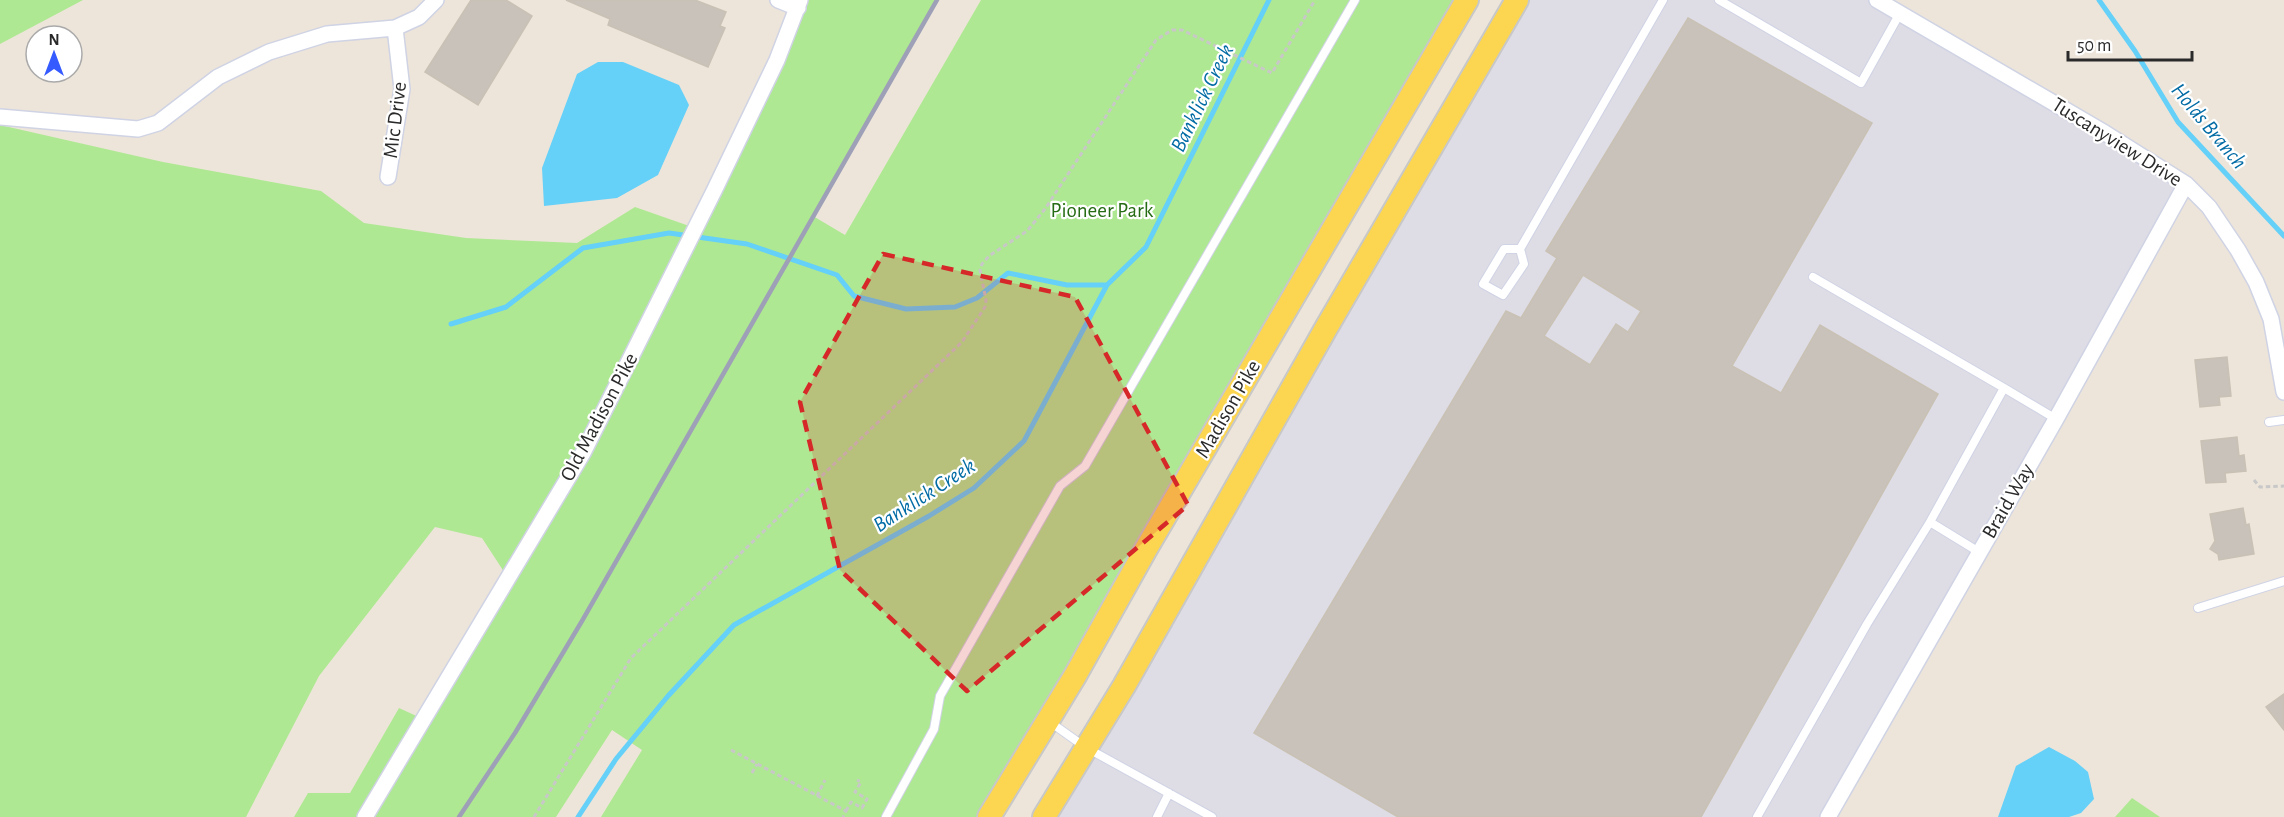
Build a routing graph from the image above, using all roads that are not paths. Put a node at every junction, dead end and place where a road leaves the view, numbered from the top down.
1 (436, 0) edge
2 (778, 0) edge
3 (1355, 0) edge
4 (1467, 0) edge
5 (1516, 0) edge
6 (1663, 0) edge
7 (1719, 0) edge
8 (1877, 0) edge
9 (799, 4) edge
10 (1900, 13) junction
11 (395, 28) junction
12 (0, 117) edge
13 (388, 177) dead end
14 (2186, 184) junction
15 (1520, 249) junction
16 (1812, 277) dead end
17 (2278, 317) edge
18 (2004, 388) junction
19 (2284, 392) edge
20 (2056, 419) junction
21 (2284, 420) edge
22 (2269, 422) dead end
23 (1930, 522) junction
24 (1979, 552) junction
25 (2284, 581) edge
26 (2198, 608) dead end
27 (1047, 720) junction
28 (1085, 747) junction
29 (1169, 793) junction
30 (365, 817) edge
31 (886, 817) edge
32 (989, 817) edge
33 (1044, 817) edge
34 (1157, 817) edge
35 (1212, 817) edge
36 (1757, 817) edge
37 (1828, 817) edge

1 - 11 street
2 - 9 street
3 - 31 lane
4 - 27 main road, Madison Pike
5 - 28 main road
6 - 15 lane
7 - 10 lane
8 - 10 street, Tuscanyview Drive
9 - 30 street, Old Madison Pike
10 - 14 street, Tuscanyview Drive
11 - 12 street
11 - 13 street, Mic Drive
14 - 17 street, Tuscanyview Drive
14 - 20 street, Braid Way
15 - 15 lane
16 - 18 lane
17 - 19 street, Tuscanyview Drive
18 - 20 lane
18 - 23 lane
20 - 24 street, Braid Way
21 - 22 lane
23 - 24 lane
23 - 36 lane
24 - 37 street, Braid Way
25 - 26 lane
27 - 28 lane
27 - 32 main road, Madison Pike
28 - 29 lane
28 - 33 main road
29 - 34 lane
29 - 35 lane

